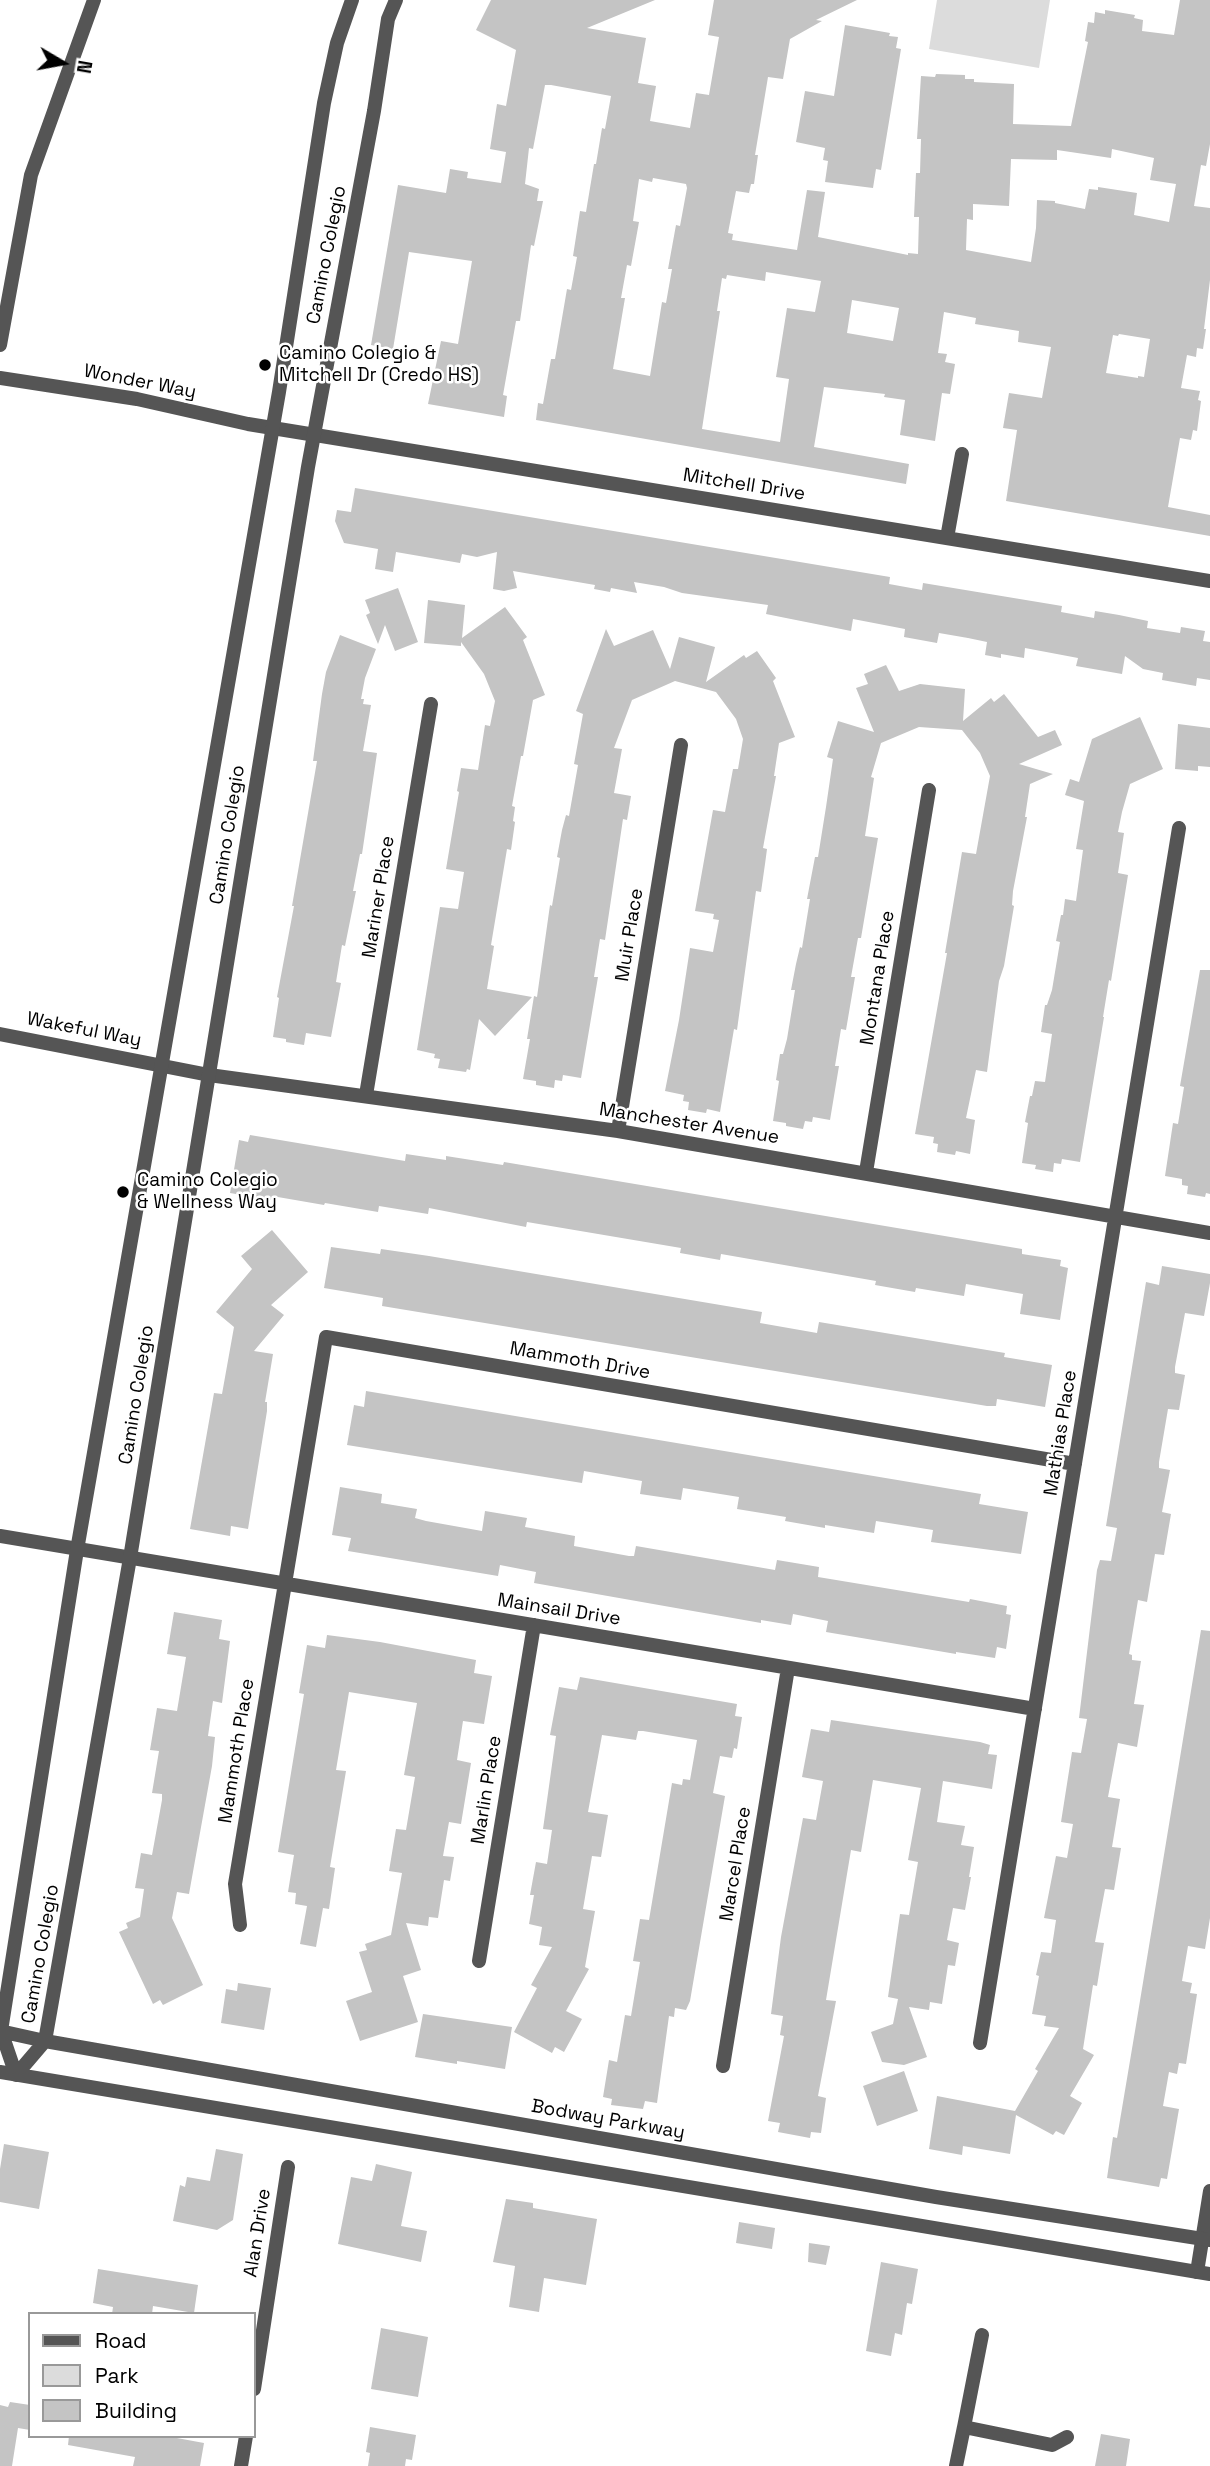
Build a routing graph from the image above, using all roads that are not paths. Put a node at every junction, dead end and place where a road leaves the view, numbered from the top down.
1 (94, 0) edge
2 (352, 0) edge
3 (396, 0) edge
4 (0, 345) edge
5 (0, 378) edge
6 (272, 427) junction
7 (314, 433) junction
8 (962, 454) dead end
9 (947, 538) junction
10 (1210, 581) edge
11 (431, 704) dead end
12 (681, 745) dead end
13 (929, 790) dead end
14 (1179, 828) dead end
15 (0, 1034) edge
16 (161, 1065) junction
17 (209, 1075) junction
18 (366, 1095) junction
19 (618, 1131) junction
20 (866, 1172) junction
21 (1115, 1218) junction
22 (1210, 1233) edge
23 (1075, 1465) junction
24 (0, 1536) edge
25 (77, 1550) junction
26 (130, 1558) junction
27 (284, 1584) junction
28 (534, 1625) junction
29 (788, 1668) junction
30 (1035, 1709) junction
31 (240, 1925) dead end
32 (479, 1961) dead end
33 (1, 2031) edge
34 (45, 2041) junction
35 (980, 2043) dead end
36 (723, 2066) dead end
37 (0, 2073) edge
38 (16, 2075) junction
39 (288, 2167) dead end
40 (1210, 2192) edge
41 (1206, 2239) edge
42 (1203, 2273) edge
43 (982, 2335) dead end
44 (256, 2376) edge
45 (964, 2427) junction
46 (1067, 2437) dead end
47 (246, 2438) edge
48 (241, 2466) edge
49 (956, 2466) edge

1 - 4 street
2 - 6 street, Camino Colegio
3 - 7 street, Camino Colegio
5 - 6 street, Wonder Way
6 - 7 street, Mitchell Drive
6 - 16 street, Camino Colegio
7 - 9 street, Mitchell Drive
7 - 17 street, Camino Colegio
8 - 9 street
9 - 10 street, Mitchell Drive
11 - 18 street, Mariner Place
12 - 19 street, Muir Place
13 - 20 street, Montana Place
14 - 21 street, Mathias Place
15 - 16 street, Wakeful Way
16 - 17 street, Manchester Avenue
16 - 25 street, Camino Colegio
17 - 18 street, Manchester Avenue
17 - 26 street, Camino Colegio
18 - 19 street, Manchester Avenue
19 - 20 street, Manchester Avenue
20 - 21 street, Manchester Avenue
21 - 22 street, Manchester Avenue
21 - 23 street, Mathias Place
23 - 27 street, Mammoth Drive
23 - 30 street, Mathias Place
24 - 25 street, Mainsail Drive
25 - 26 street, Mainsail Drive
25 - 33 street, Camino Colegio
26 - 27 street, Mainsail Drive
26 - 34 street, Camino Colegio
27 - 28 street, Mainsail Drive
27 - 31 street, Mammoth Place
28 - 29 street, Mainsail Drive
28 - 32 street, Marlin Place
29 - 30 street, Mainsail Drive
29 - 36 street, Marcel Place
30 - 35 street, Mathias Place
33 - 34 street, Bodway Parkway
33 - 38 street, Camino Colegio
34 - 38 street, Camino Colegio
34 - 41 street, Bodway Parkway
37 - 38 street
38 - 42 street
39 - 44 street, Alan Drive
40 - 41 street
41 - 42 street
43 - 45 street
45 - 46 street
45 - 49 street
47 - 48 street

